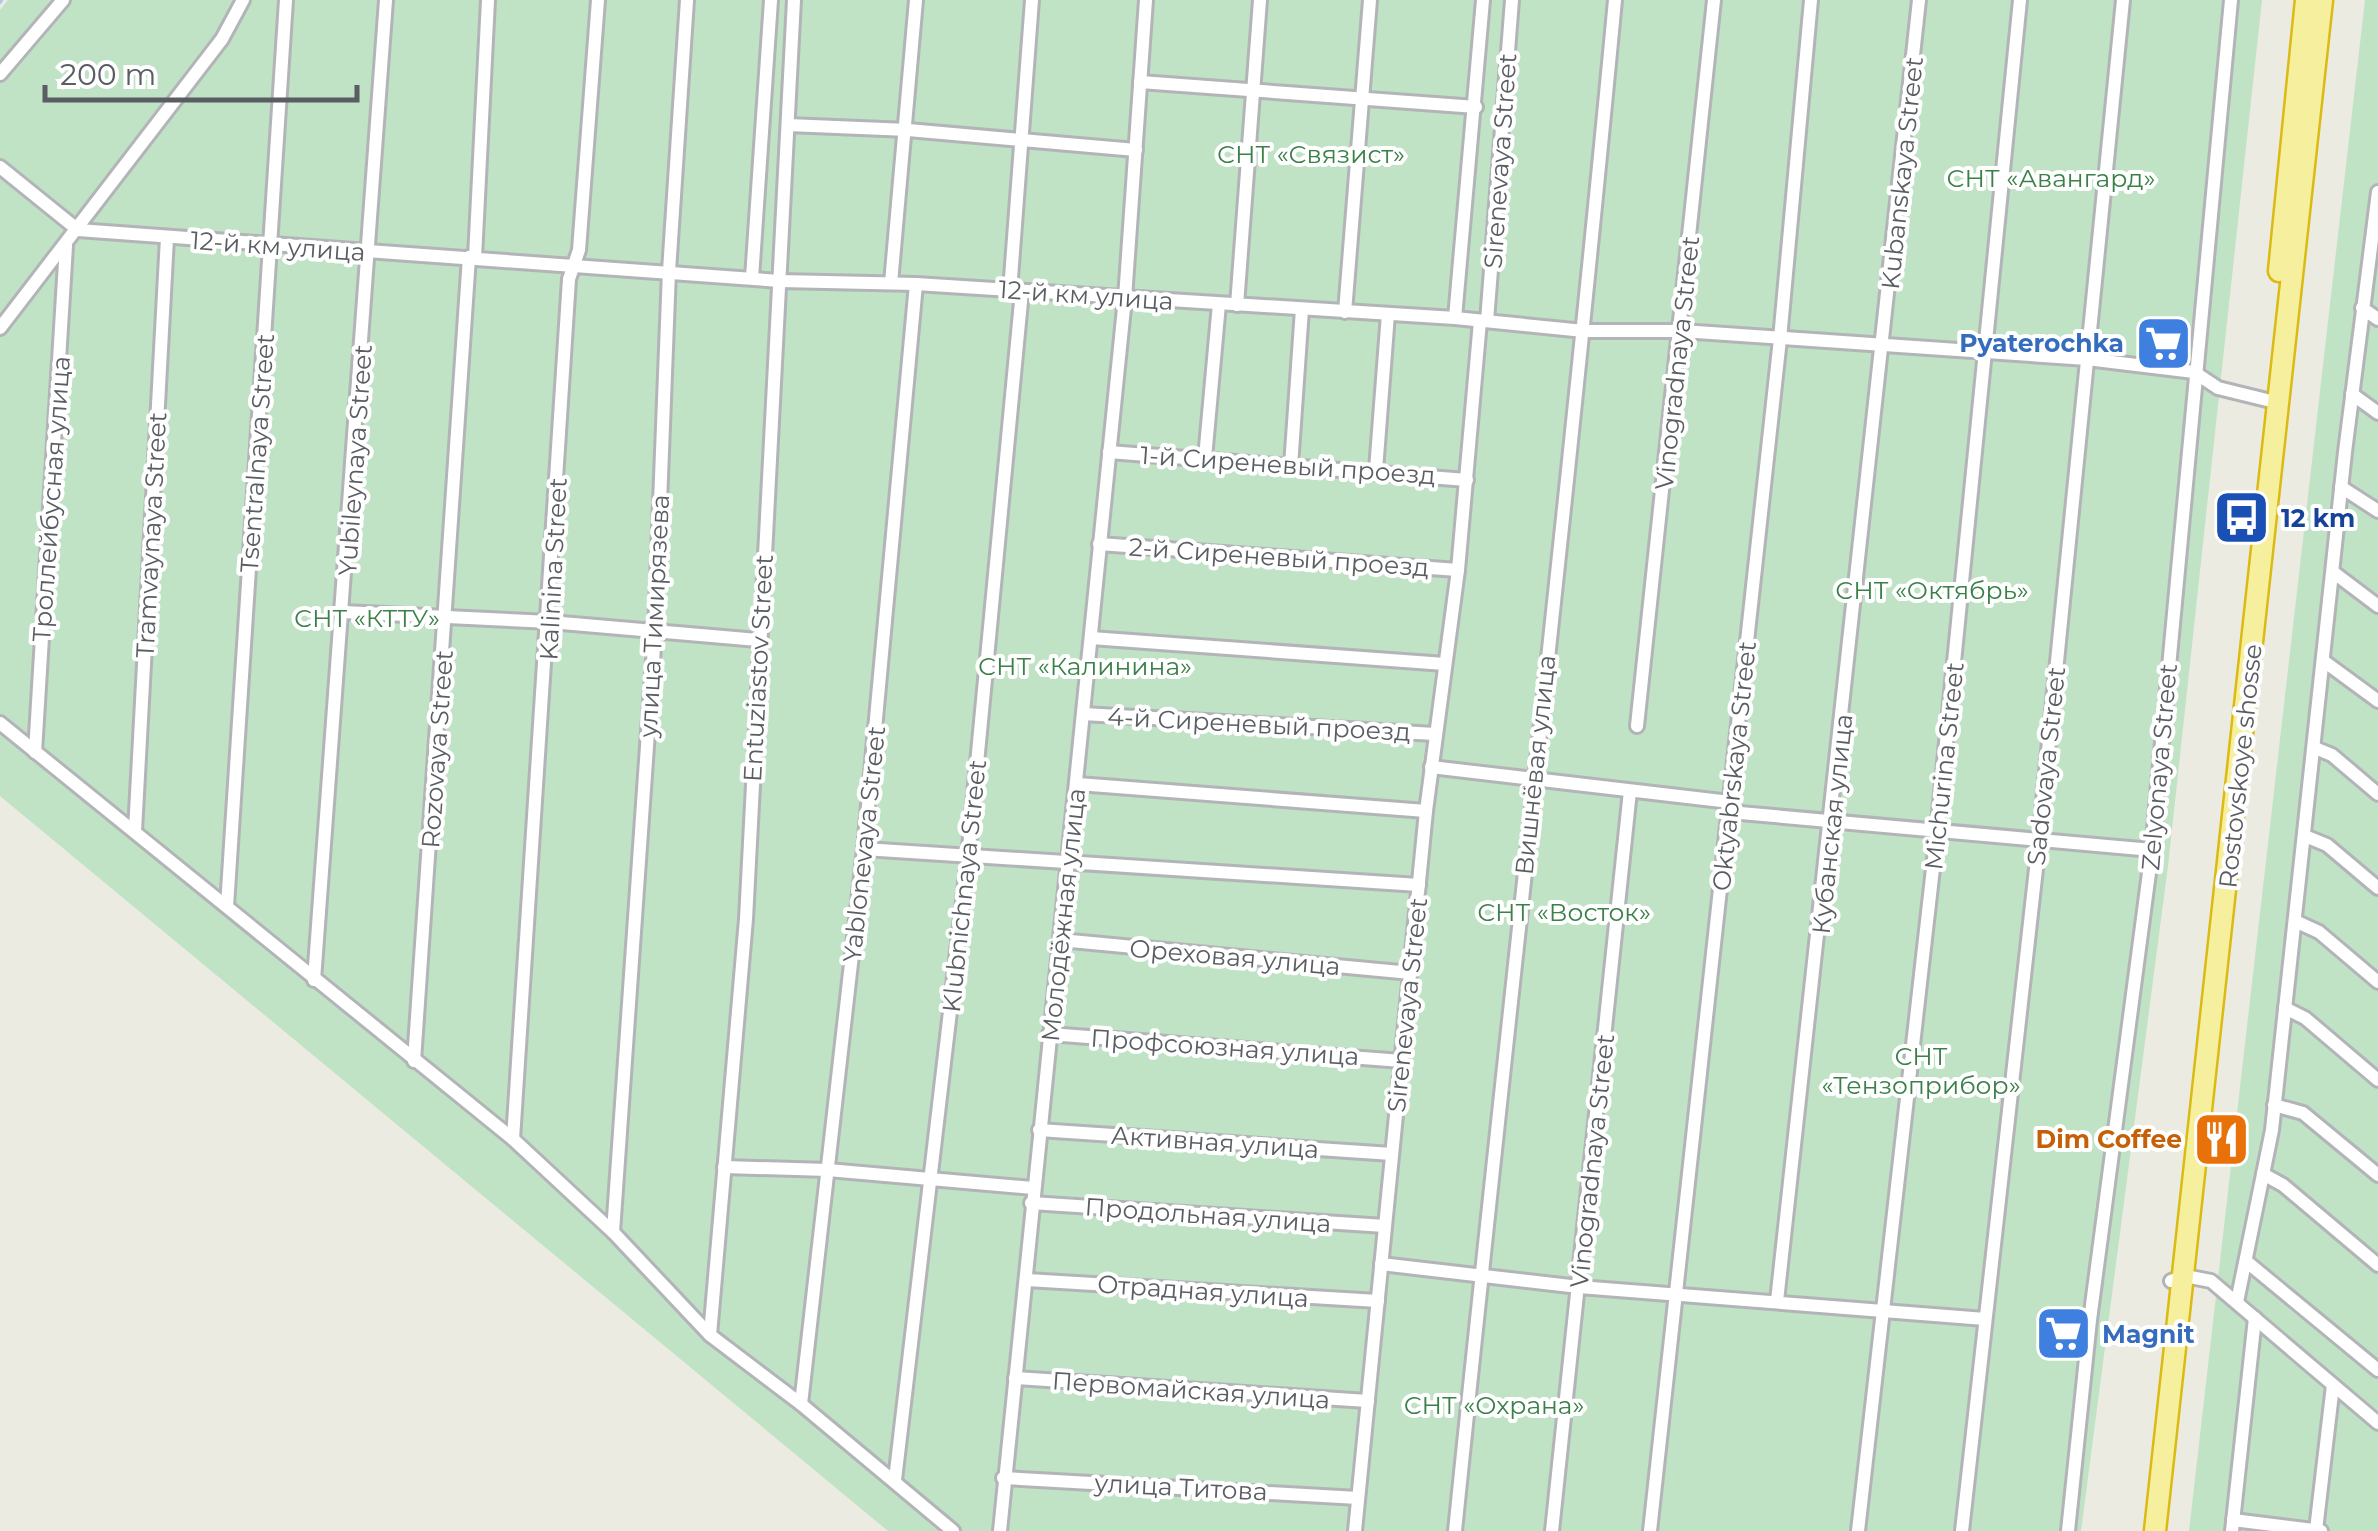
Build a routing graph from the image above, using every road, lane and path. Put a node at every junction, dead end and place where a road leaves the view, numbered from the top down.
1 (63, 0) edge
2 (242, 0) edge
3 (286, 0) edge
4 (386, 0) edge
5 (488, 0) edge
6 (598, 0) edge
7 (686, 0) edge
8 (771, 0) edge
9 (794, 0) edge
10 (916, 0) edge
11 (1032, 0) edge
12 (1146, 0) edge
13 (1260, 0) edge
14 (1370, 0) edge
15 (1484, 0) edge
16 (1512, 0) edge
17 (1615, 0) edge
18 (1714, 0) edge
19 (1810, 0) edge
20 (1919, 0) edge
21 (2020, 0) edge
22 (2122, 0) edge
23 (2231, 0) edge
24 (2306, 0) edge
25 (2322, 0) edge
26 (0, 74) edge
27 (1140, 82) junction
28 (1254, 88) junction
29 (1362, 99) junction
30 (1476, 107) junction
31 (788, 125) junction
32 (908, 130) junction
33 (1022, 142) junction
34 (1136, 150) junction
35 (0, 167) edge
36 (2378, 192) edge
37 (78, 230) junction
38 (2375, 231) edge
39 (167, 238) junction
40 (66, 246) junction
41 (271, 246) junction
42 (370, 252) junction
43 (472, 257) junction
44 (574, 264) junction
45 (669, 271) junction
46 (752, 278) junction
47 (780, 281) junction
48 (891, 283) junction
49 (916, 284) junction
50 (1016, 291) junction
51 (1126, 298) junction
52 (1219, 304) junction
53 (1237, 305) junction
54 (2362, 308) junction
55 (1302, 309) junction
56 (1345, 312) junction
57 (1388, 314) junction
58 (1454, 318) junction
59 (2378, 319) edge
60 (1484, 321) junction
61 (0, 328) edge
62 (1584, 330) junction
63 (1682, 331) junction
64 (1780, 339) junction
65 (1884, 346) junction
66 (1987, 352) junction
67 (2087, 359) junction
68 (2194, 372) junction
69 (2352, 394) junction
70 (2273, 402) junction
71 (2378, 414) edge
72 (1109, 452) junction
73 (1205, 458) junction
74 (1291, 466) junction
75 (1376, 470) junction
76 (1467, 480) junction
77 (2341, 488) junction
78 (2378, 511) edge
79 (1100, 544) junction
80 (1458, 570) junction
81 (2334, 572) junction
82 (2378, 606) edge
83 (343, 612) junction
84 (447, 618) junction
85 (550, 622) junction
86 (655, 632) junction
87 (1090, 638) junction
88 (758, 640) junction
89 (2325, 662) junction
90 (1445, 664) junction
91 (2378, 702) edge
92 (1084, 714) junction
93 (0, 723) edge
94 (1636, 726) dead end
95 (1435, 734) junction
96 (2315, 748) junction
97 (35, 752) junction
98 (1431, 767) junction
99 (1533, 781) junction
100 (1078, 784) junction
101 (1630, 792) junction
102 (2378, 794) edge
103 (1729, 807) junction
104 (1426, 811) junction
105 (1832, 822) junction
106 (135, 831) junction
107 (1937, 833) junction
108 (2305, 836) junction
109 (2039, 842) junction
110 (864, 848) junction
111 (2152, 850) junction
112 (968, 858) junction
113 (1070, 864) junction
114 (1419, 885) junction
115 (2378, 888) edge
116 (226, 906) junction
117 (2295, 921) junction
118 (1060, 940) junction
119 (1410, 974) junction
120 (314, 980) junction
121 (2378, 982) edge
122 (2285, 1008) junction
123 (1049, 1034) junction
124 (1402, 1060) junction
125 (414, 1061) junction
126 (2378, 1080) edge
127 (2274, 1105) junction
128 (1038, 1130) junction
129 (513, 1139) junction
130 (1392, 1154) junction
131 (724, 1168) junction
132 (828, 1170) junction
133 (2263, 1174) junction
134 (2378, 1175) edge
135 (932, 1180) junction
136 (1033, 1188) junction
137 (1031, 1204) junction
138 (1385, 1226) junction
139 (614, 1232) junction
140 (2246, 1262) junction
141 (1381, 1264) junction
142 (2378, 1265) edge
143 (1481, 1278) junction
144 (2178, 1278) junction
145 (1027, 1280) junction
146 (1580, 1287) junction
147 (1676, 1294) junction
148 (1778, 1301) junction
149 (1378, 1302) junction
150 (2238, 1302) junction
151 (1881, 1308) junction
152 (2255, 1318) junction
153 (1985, 1319) junction
154 (710, 1335) junction
155 (2378, 1370) edge
156 (1015, 1378) junction
157 (2333, 1386) junction
158 (1368, 1401) junction
159 (801, 1404) junction
160 (2378, 1423) edge
161 (1003, 1478) junction
162 (896, 1480) junction
163 (1358, 1498) junction
164 (2232, 1526) edge
165 (953, 1531) edge
166 (1000, 1531) edge
167 (1355, 1531) edge
168 (1454, 1531) edge
169 (1552, 1531) edge
170 (1650, 1531) edge
171 (1858, 1531) edge
172 (1962, 1531) edge
173 (2068, 1531) edge
174 (2143, 1531) edge
175 (2155, 1531) edge
176 (2318, 1531) edge

1 - 26 street
2 - 37 street
3 - 41 street, Tsentralnaya Street
4 - 42 street, Yubileynaya Street
5 - 43 street, Rozovaya Street
6 - 44 street, Kalinina Street
7 - 45 street, улица Тимирязева
8 - 46 street
9 - 31 street, Entuziastov Street
10 - 32 street
11 - 33 street, Klubnichnaya Street
12 - 27 street, Молодёжная улица
13 - 28 street
14 - 29 street
15 - 30 street
16 - 60 street, Sirenevaya Street
17 - 62 street, Вишнёвая улица
18 - 63 street, Vinogradnaya Street
19 - 64 street, Oktyabrskaya Street
20 - 65 street, Kubanskaya Street
21 - 66 street, Michurina Street
22 - 67 street, Sadovaya Street
23 - 68 street, Zelyonaya Street
24 - 70 highway, Rostovskoye shosse
25 - 70 highway, Rostovskoye shosse
27 - 28 street
27 - 34 street, Молодёжная улица
28 - 29 street
28 - 53 street
29 - 30 street
29 - 56 street
30 - 58 street
31 - 32 street
31 - 47 street, Entuziastov Street
32 - 33 street
32 - 48 street
33 - 34 street
33 - 50 street, Klubnichnaya Street
34 - 51 street, Молодёжная улица
35 - 37 street
36 - 38 street
37 - 39 street, 12-й км улица
37 - 40 street
38 - 54 street
39 - 41 street, 12-й км улица
39 - 106 street, Tramvaynaya Street
40 - 61 street
40 - 97 street, Троллейбусная улица
41 - 42 street, 12-й км улица
41 - 116 street, Tsentralnaya Street
42 - 43 street, 12-й км улица
42 - 83 street, Yubileynaya Street
43 - 44 street, 12-й км улица
43 - 84 street, Rozovaya Street
44 - 45 street, 12-й км улица
44 - 85 street, Kalinina Street
45 - 46 street, 12-й км улица
45 - 86 street, улица Тимирязева
46 - 47 street, 12-й км улица
47 - 48 street, 12-й км улица
47 - 88 street, Entuziastov Street
48 - 49 street, 12-й км улица
49 - 50 street, 12-й км улица
49 - 110 street, Yablonevaya Street
50 - 51 street, 12-й км улица
50 - 112 street, Klubnichnaya Street
51 - 52 street, 12-й км улица
51 - 72 street, Молодёжная улица
52 - 53 street, 12-й км улица
52 - 73 street
53 - 55 street, 12-й км улица
54 - 59 street
54 - 69 street
55 - 56 street, 12-й км улица
55 - 74 street
56 - 57 street, 12-й км улица
57 - 58 street, 12-й км улица
57 - 75 street
58 - 60 street, 12-й км улица
60 - 62 street, 12-й км улица
60 - 76 street, Sirenevaya Street
62 - 63 street, 12-й км улица
62 - 99 street, Вишнёвая улица
63 - 64 street, 12-й км улица
63 - 94 street, Vinogradnaya Street
64 - 65 street, 12-й км улица
64 - 103 street, Oktyabrskaya Street
65 - 66 street, 12-й км улица
65 - 105 street, Кубанская улица
66 - 67 street, 12-й км улица
66 - 107 street, Michurina Street
67 - 68 street, 12-й км улица
67 - 109 street, Sadovaya Street
68 - 70 street, 12-й км улица
68 - 111 street, Zelyonaya Street
69 - 71 street
69 - 77 street
70 - 144 highway, Rostovskoye shosse
72 - 73 street, 1-й Сиреневый проезд
72 - 79 street, Молодёжная улица
73 - 74 street, 1-й Сиреневый проезд
74 - 75 street, 1-й Сиреневый проезд
75 - 76 street, 1-й Сиреневый проезд
76 - 80 street, Sirenevaya Street
77 - 78 street
77 - 81 street
79 - 80 street, 2-й Сиреневый проезд
79 - 87 street, Молодёжная улица
80 - 90 street, Sirenevaya Street
81 - 82 street
81 - 89 street
83 - 84 street
83 - 120 street, Yubileynaya Street
84 - 85 street
84 - 125 street, Rozovaya Street
85 - 86 street
85 - 129 street, Kalinina Street
86 - 88 street
86 - 139 street, улица Тимирязева
87 - 90 street
87 - 92 street, Молодёжная улица
88 - 131 street, Entuziastov Street
89 - 91 street
89 - 96 street
90 - 95 street, Sirenevaya Street
92 - 95 street, 4-й Сиреневый проезд
92 - 100 street, Молодёжная улица
93 - 97 street
95 - 98 street, Sirenevaya Street
96 - 102 street
96 - 108 street
97 - 106 street
98 - 99 street
98 - 104 street, Sirenevaya Street
99 - 101 street
99 - 143 street, Вишнёвая улица
100 - 104 street
100 - 113 street, Молодёжная улица
101 - 103 street
101 - 146 street, Vinogradnaya Street
103 - 105 street
103 - 147 street, Oktyabrskaya Street
104 - 114 street, Sirenevaya Street
105 - 107 street
105 - 148 street, Кубанская улица
106 - 116 street
107 - 109 street
107 - 151 street, Michurina Street
108 - 115 street
108 - 117 street
109 - 111 street
109 - 153 street, Sadovaya Street
110 - 112 street
110 - 132 street, Yablonevaya Street
111 - 173 street, Zelyonaya Street
112 - 113 street
112 - 135 street, Klubnichnaya Street
113 - 114 street
113 - 118 street, Молодёжная улица
114 - 119 street, Sirenevaya Street
116 - 120 street
117 - 121 street
117 - 122 street
118 - 119 street, Ореховая улица
118 - 123 street, Молодёжная улица
119 - 124 street, Sirenevaya Street
120 - 125 street
122 - 126 street
122 - 127 street
123 - 124 street, Профсоюзная улица
123 - 128 street, Молодёжная улица
124 - 130 street, Sirenevaya Street
125 - 129 street
127 - 133 street
127 - 134 street
128 - 130 street, Активная улица
128 - 136 street, Молодёжная улица
129 - 139 street
130 - 138 street, Sirenevaya Street
131 - 132 street
131 - 154 street, Entuziastov Street
132 - 135 street
132 - 159 street, Yablonevaya Street
133 - 140 street
133 - 142 street
135 - 136 street
135 - 162 street, Klubnichnaya Street
136 - 137 street, Молодёжная улица
137 - 138 street, Продольная улица
137 - 145 street, Молодёжная улица
138 - 141 street, Sirenevaya Street
139 - 154 street
140 - 150 street
140 - 155 street
141 - 143 street
141 - 149 street, Sirenevaya Street
143 - 146 street
143 - 168 street, Вишнёвая улица
144 - 150 street
144 - 174 highway, Rostovskoye shosse
144 - 175 highway, Rostovskoye shosse
145 - 149 street, Отрадная улица
145 - 156 street, Молодёжная улица
146 - 147 street
146 - 169 street, Vinogradnaya Street
147 - 148 street
147 - 170 street, Oktyabrskaya Street
148 - 151 street
149 - 158 street, Sirenevaya Street
150 - 152 street
151 - 153 street
151 - 171 street, Michurina Street
152 - 157 street
152 - 164 street
153 - 172 street, Sadovaya Street
154 - 159 street
156 - 158 street, Первомайская улица
156 - 161 street, Молодёжная улица
157 - 160 street
157 - 176 street
158 - 163 street, Sirenevaya Street
159 - 162 street
161 - 163 street, улица Титова
161 - 166 street, Молодёжная улица
162 - 165 street
163 - 167 street, Sirenevaya Street
164 - 176 street

